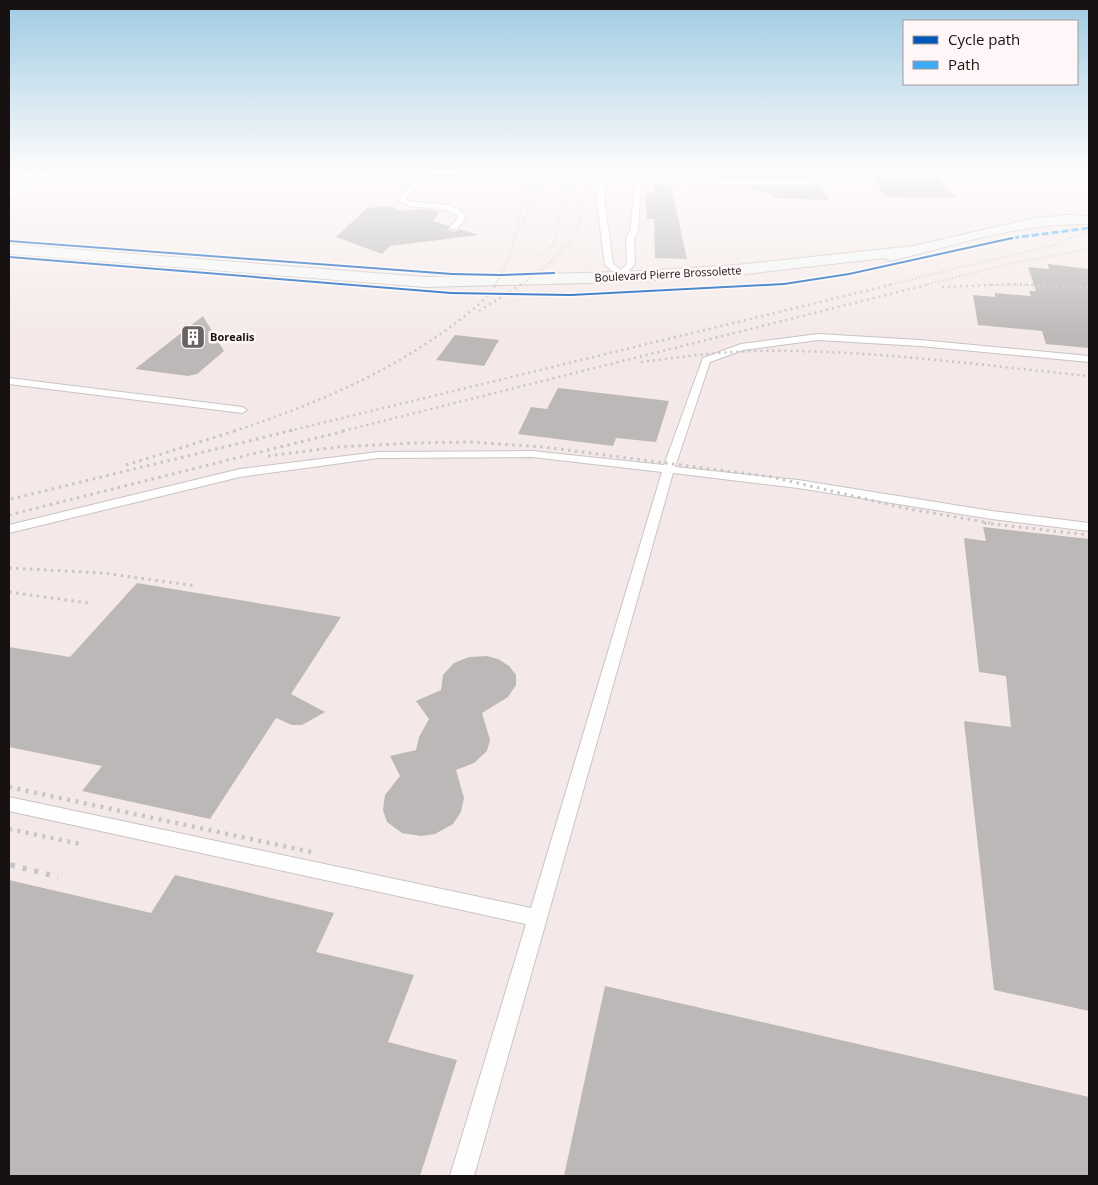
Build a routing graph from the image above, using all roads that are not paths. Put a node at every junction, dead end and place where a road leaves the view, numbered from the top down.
1 (604, 227) edge
2 (634, 227) edge
3 (1012, 227) edge
4 (9, 249) edge
5 (624, 280) junction
6 (1089, 359) edge
7 (9, 381) edge
8 (242, 410) dead end
9 (668, 470) junction
10 (1089, 527) edge
11 (9, 529) edge
12 (9, 804) edge
13 (537, 918) junction
14 (462, 1176) edge

1 - 5 lane
2 - 5 lane
3 - 5 main road, Boulevard Pierre Brossolette
4 - 5 main road, Boulevard Pierre Brossolette
6 - 9 lane
7 - 8 lane
9 - 10 lane
9 - 11 lane
9 - 13 lane
12 - 13 lane
13 - 14 lane

